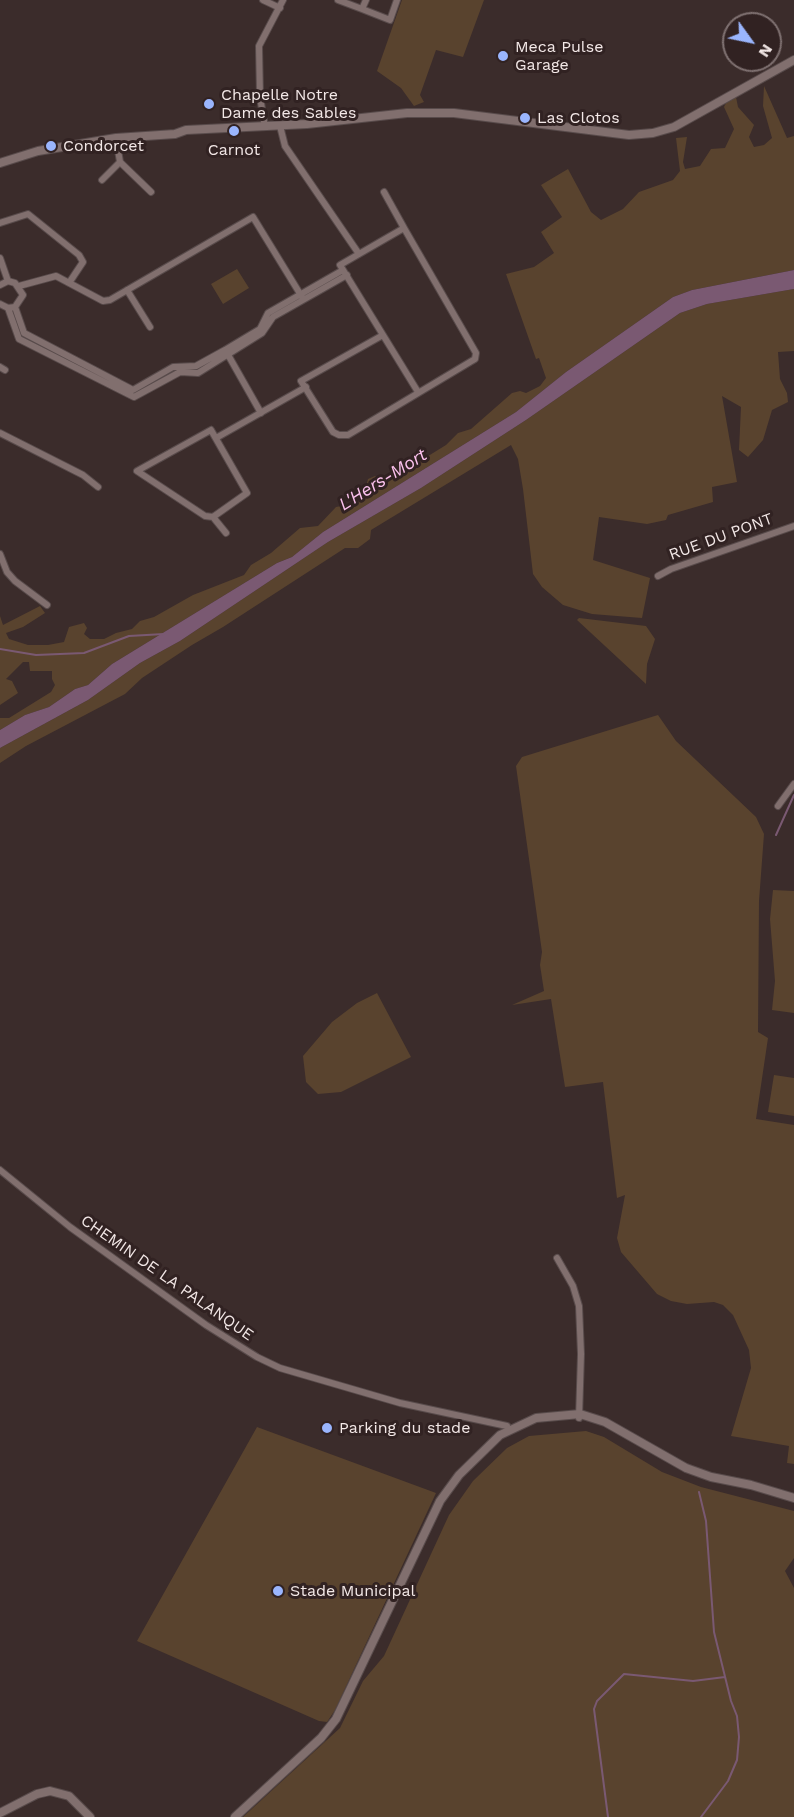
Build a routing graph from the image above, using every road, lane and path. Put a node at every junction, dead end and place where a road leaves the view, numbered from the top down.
1 (263, 0) edge
2 (283, 0) edge
3 (338, 0) edge
4 (366, 0) edge
5 (397, 0) edge
6 (280, 8) junction
7 (362, 9) junction
8 (794, 60) edge
9 (280, 126) junction
10 (265, 127) junction
11 (116, 138) junction
12 (120, 162) junction
13 (0, 163) edge
14 (102, 180) dead end
15 (151, 192) dead end
16 (384, 192) dead end
17 (0, 223) edge
18 (404, 228) junction
19 (359, 254) junction
20 (0, 258) edge
21 (345, 272) junction
22 (2, 282) edge
23 (69, 283) junction
24 (19, 286) junction
25 (127, 290) junction
26 (302, 297) junction
27 (0, 304) edge
28 (11, 308) junction
29 (150, 327) dead end
30 (383, 335) junction
31 (227, 352) junction
32 (306, 387) junction
33 (418, 392) junction
34 (261, 413) junction
35 (0, 433) edge
36 (216, 438) junction
37 (98, 487) dead end
38 (213, 517) junction
39 (794, 526) edge
40 (226, 533) dead end
41 (0, 554) edge
42 (657, 576) dead end
43 (47, 604) dead end
44 (794, 784) edge
45 (778, 806) dead end
46 (0, 1170) edge
47 (557, 1258) dead end
48 (579, 1416) junction
49 (507, 1426) dead end
50 (794, 1498) edge
51 (0, 1813) edge
52 (90, 1817) edge
53 (235, 1817) edge

1 - 6 street
2 - 6 street
3 - 7 street
4 - 7 street
5 - 7 street
6 - 10 street
8 - 9 street
9 - 10 street
9 - 19 street
10 - 11 street
11 - 12 street
11 - 13 street
12 - 14 street
12 - 15 street
16 - 18 street
17 - 23 street
18 - 19 street
18 - 33 street
19 - 21 street
20 - 22 street
21 - 26 street
21 - 30 street
22 - 24 street
23 - 24 street
23 - 25 street
24 - 28 street
25 - 26 street
25 - 29 street
26 - 31 street
27 - 28 street
28 - 31 street
30 - 32 street
30 - 33 street
31 - 34 street
32 - 33 street
32 - 34 street
34 - 36 street
35 - 37 street
36 - 38 street
36 - 38 street
38 - 40 street
39 - 42 street, RUE DU PONT
41 - 43 street
44 - 45 street
46 - 49 street, CHEMIN DE LA PALANQUE
47 - 48 street
48 - 50 street
48 - 53 street
51 - 52 street

